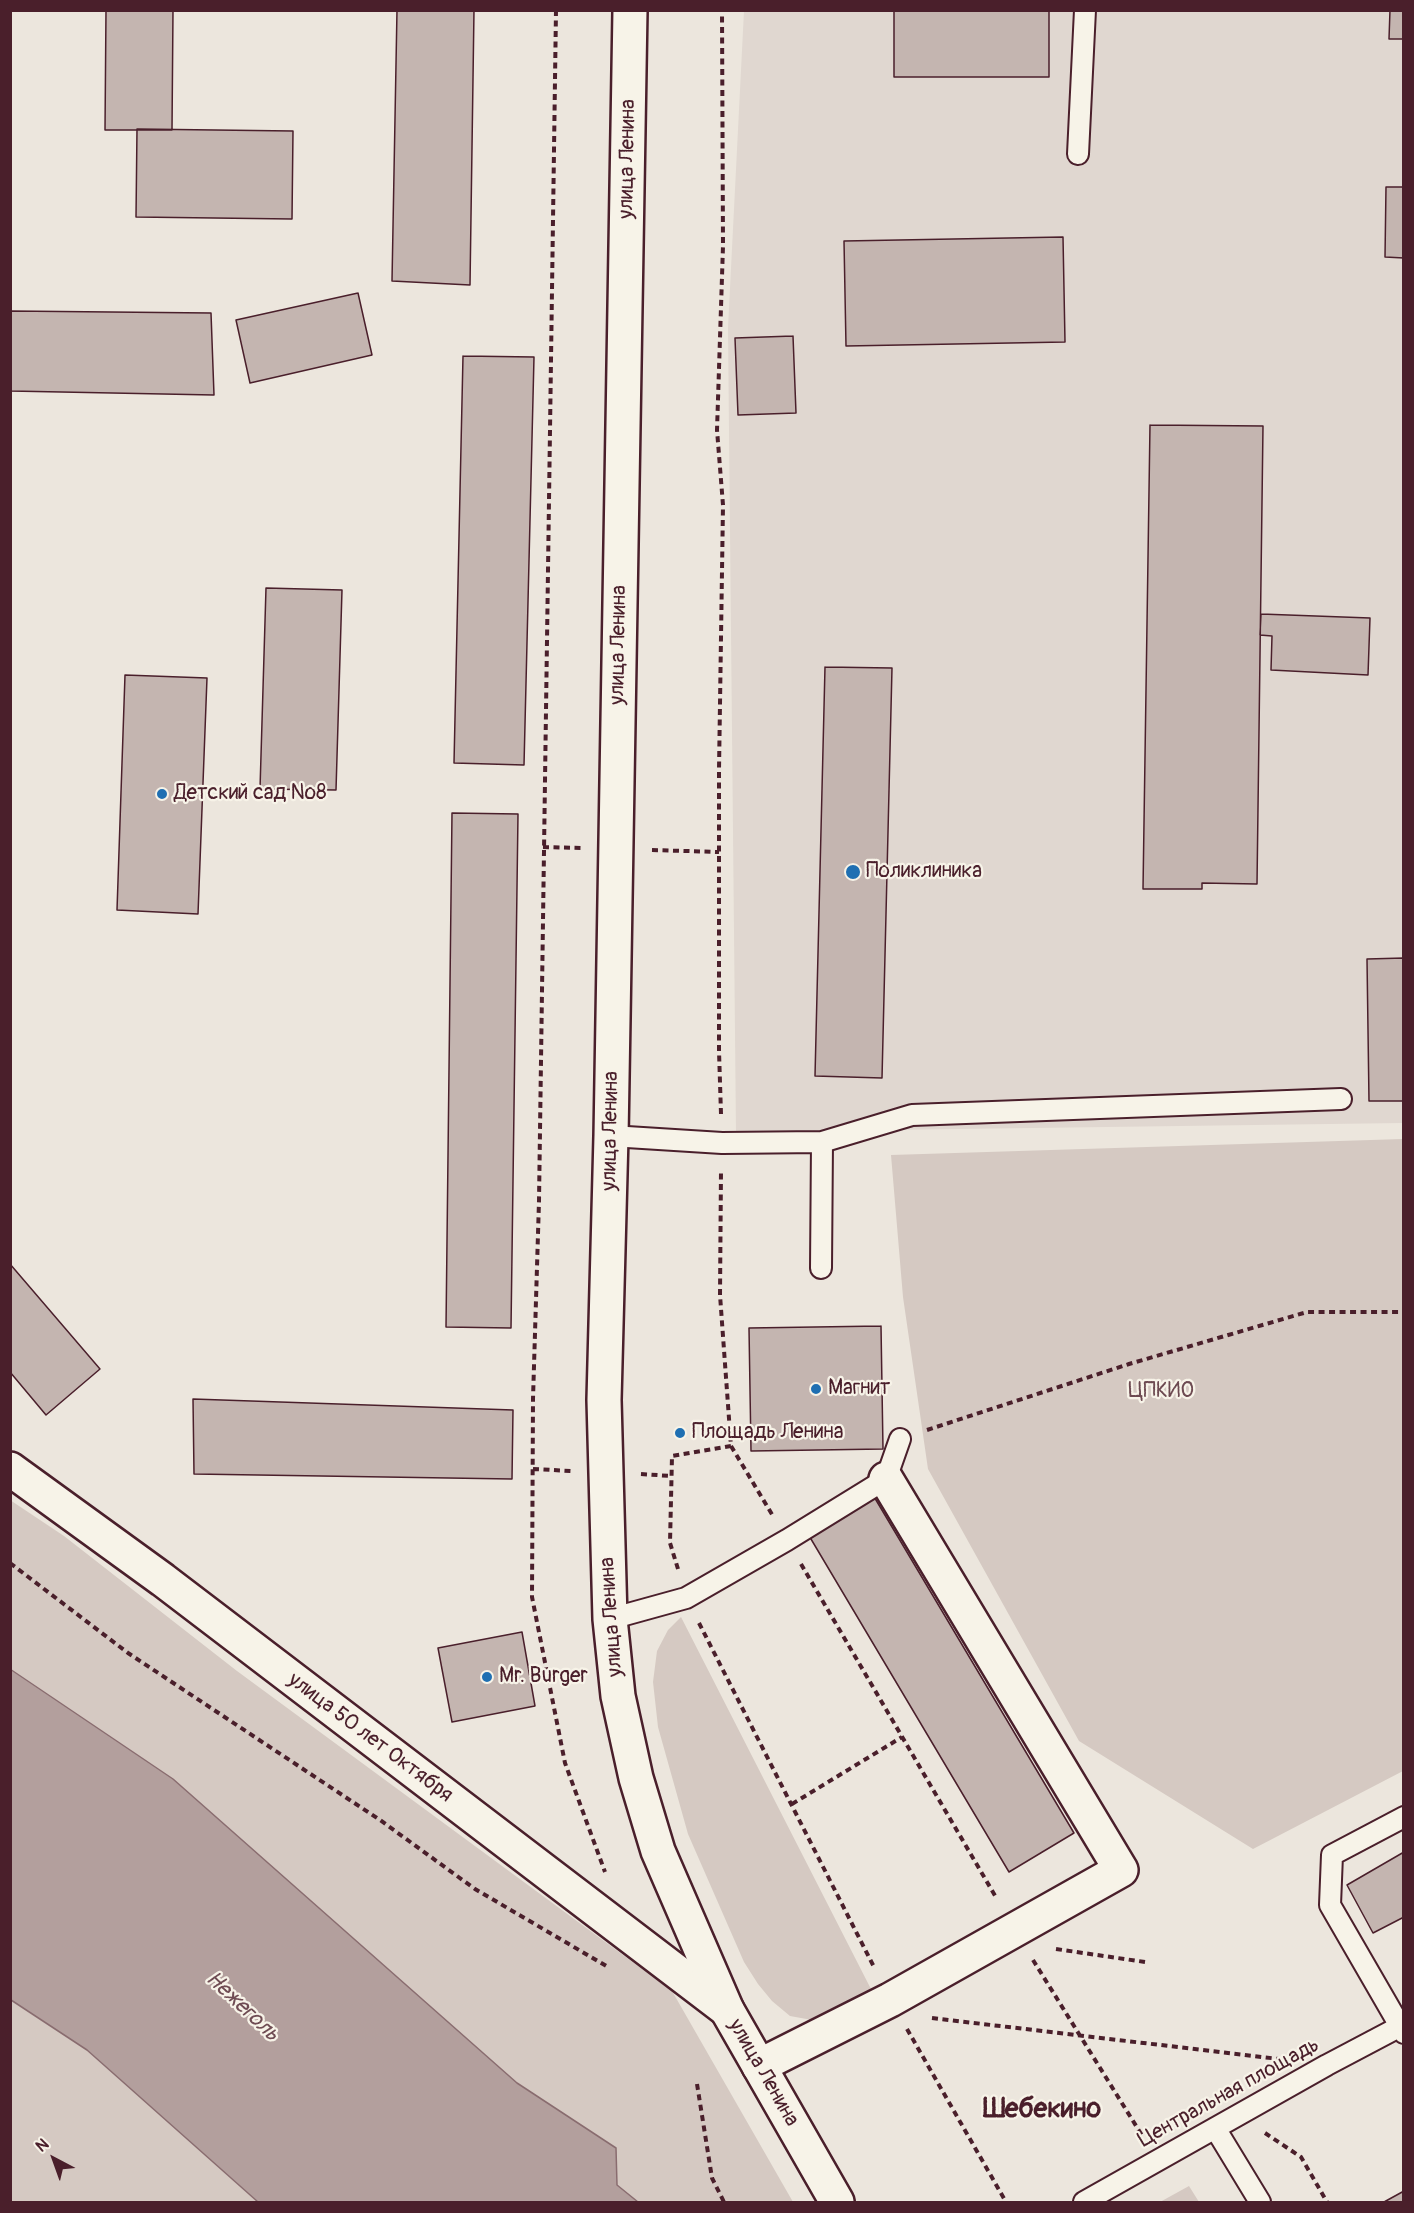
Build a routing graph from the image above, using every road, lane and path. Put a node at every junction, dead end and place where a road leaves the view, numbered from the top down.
1 (556, 10) edge
2 (630, 10) edge
3 (1084, 10) edge
4 (1078, 154) dead end
5 (1341, 1099) dead end
6 (611, 1136) junction
7 (822, 1142) junction
8 (821, 1268) dead end
9 (1404, 1312) edge
10 (900, 1439) joint
11 (732, 1446) dead end
12 (10, 1469) edge
13 (886, 1479) junction
14 (787, 1540) junction
15 (10, 1563) edge
16 (610, 1619) junction
17 (902, 1737) junction
18 (792, 1804) dead end
19 (1404, 1817) edge
20 (609, 1881) dead end
21 (1019, 1937) junction
22 (1145, 1962) dead end
23 (614, 1970) dead end
24 (727, 2010) junction
25 (921, 2017) dead end
26 (1401, 2030) edge
27 (1080, 2036) junction
28 (1327, 2065) junction
29 (759, 2066) junction
30 (697, 2084) dead end
31 (1239, 2115) junction
32 (1215, 2128) junction
33 (1158, 2161) junction
34 (724, 2202) edge
35 (837, 2202) edge
36 (1084, 2202) edge
37 (1260, 2202) edge
38 (1327, 2202) edge

1 - 20 path
2 - 6 street, улица Ленина
3 - 4 lane
5 - 7 lane
6 - 7 lane
6 - 16 street, улица Ленина
7 - 8 lane
9 - 10 path
10 - 13 lane
11 - 14 path
12 - 24 street, улица 50 лет Октября
13 - 14 lane
13 - 21 street
14 - 16 lane
14 - 17 path
15 - 23 path
16 - 24 street, улица Ленина
17 - 18 path
17 - 21 path
19 - 26 lane
21 - 22 path
21 - 27 path
21 - 29 street
24 - 29 street, улица Ленина
25 - 27 path
26 - 28 lane, Центральная площадь
27 - 28 path
27 - 33 path
28 - 31 lane, Центральная площадь
29 - 35 street, улица Ленина
30 - 34 path
31 - 32 lane, Центральная площадь
31 - 38 path
32 - 33 lane, Центральная площадь
32 - 37 lane
33 - 36 lane, Центральная площадь

